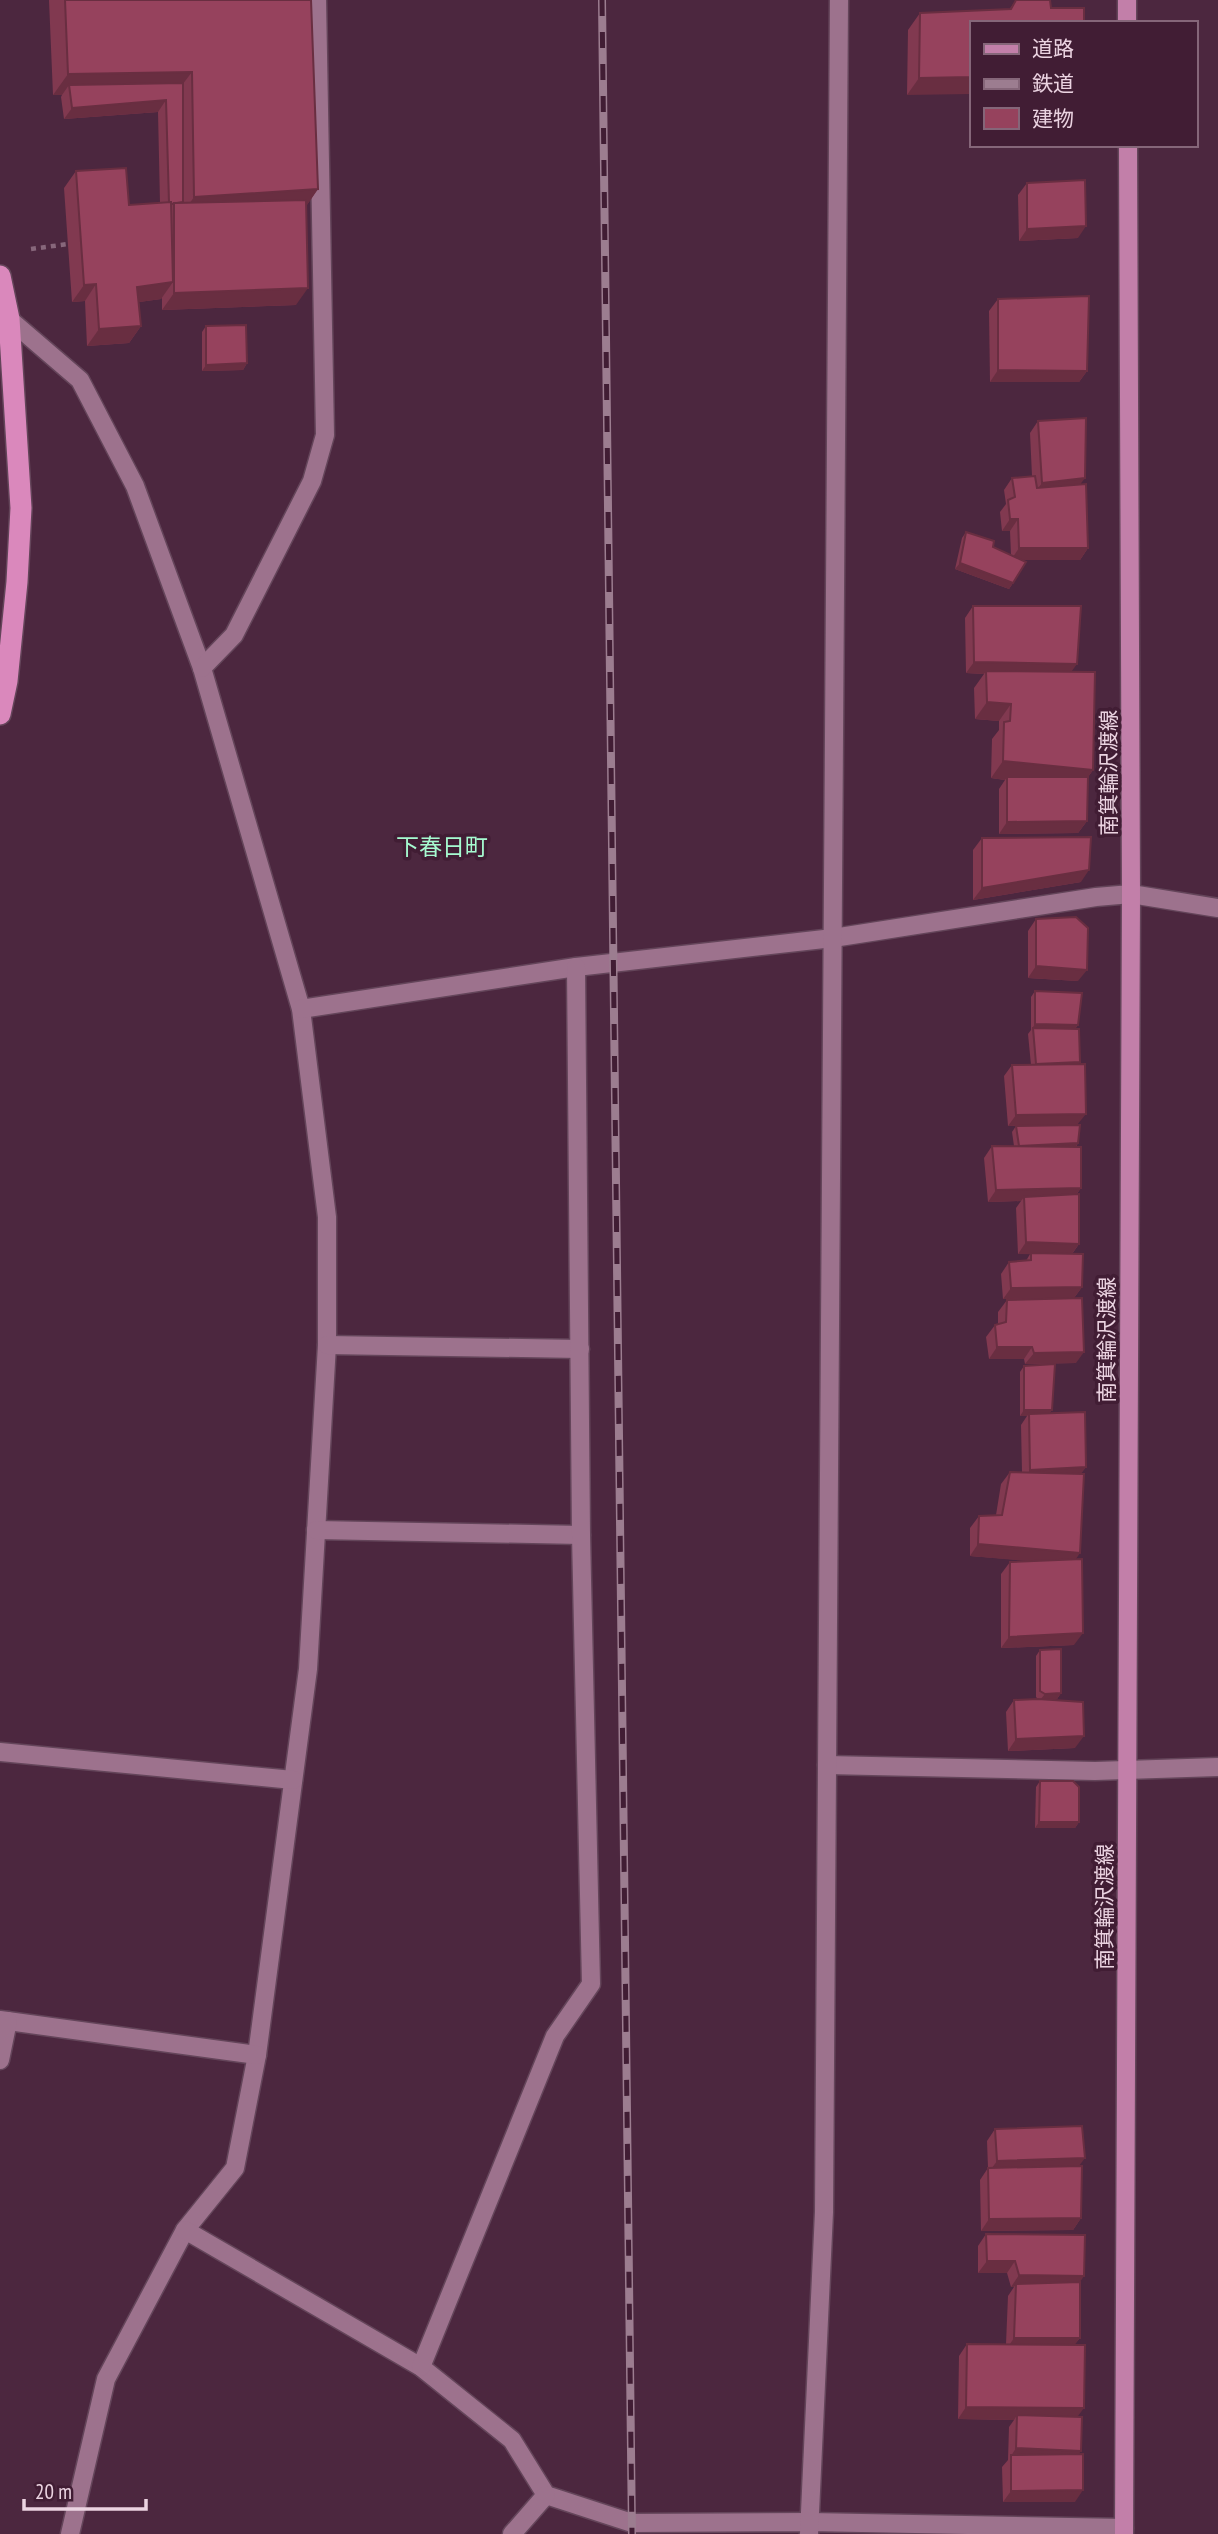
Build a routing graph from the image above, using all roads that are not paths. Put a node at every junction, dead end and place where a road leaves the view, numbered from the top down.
1 (317, 0) edge
2 (839, 0) edge
3 (1127, 0) edge
4 (1128, 21) edge
5 (1128, 147) edge
6 (0, 276) edge
7 (9, 319) junction
8 (202, 668) junction
9 (0, 713) edge
10 (1131, 894) junction
11 (1218, 908) edge
12 (833, 938) junction
13 (576, 967) junction
14 (301, 1009) junction
15 (327, 1345) junction
16 (580, 1349) junction
17 (316, 1530) junction
18 (581, 1535) junction
19 (0, 1752) edge
20 (827, 1765) junction
21 (1218, 1767) edge
22 (1126, 1770) junction
23 (293, 1780) junction
24 (4, 2021) edge
25 (257, 2055) junction
26 (0, 2060) edge
27 (186, 2230) junction
28 (421, 2367) junction
29 (546, 2495) junction
30 (810, 2528) edge
31 (1124, 2531) edge
32 (69, 2534) edge
33 (512, 2534) edge

1 - 8 street
2 - 12 street
3 - 4 main road
5 - 10 main road, 南箕輪沢渡線
6 - 7 highway
7 - 8 street
7 - 9 highway
8 - 14 street
10 - 11 street
10 - 12 street
10 - 22 main road, 南箕輪沢渡線
12 - 13 street
12 - 20 street
13 - 14 street
13 - 16 street
14 - 15 street
15 - 16 street
15 - 17 street
16 - 18 street
17 - 18 street
17 - 23 street
18 - 28 street
19 - 23 street
20 - 22 street
20 - 30 street
21 - 22 street
22 - 31 main road, 南箕輪沢渡線
23 - 25 street
24 - 25 street
24 - 26 street
25 - 27 street
27 - 28 street
27 - 32 street
28 - 29 street
29 - 30 street
29 - 33 street
30 - 31 street

